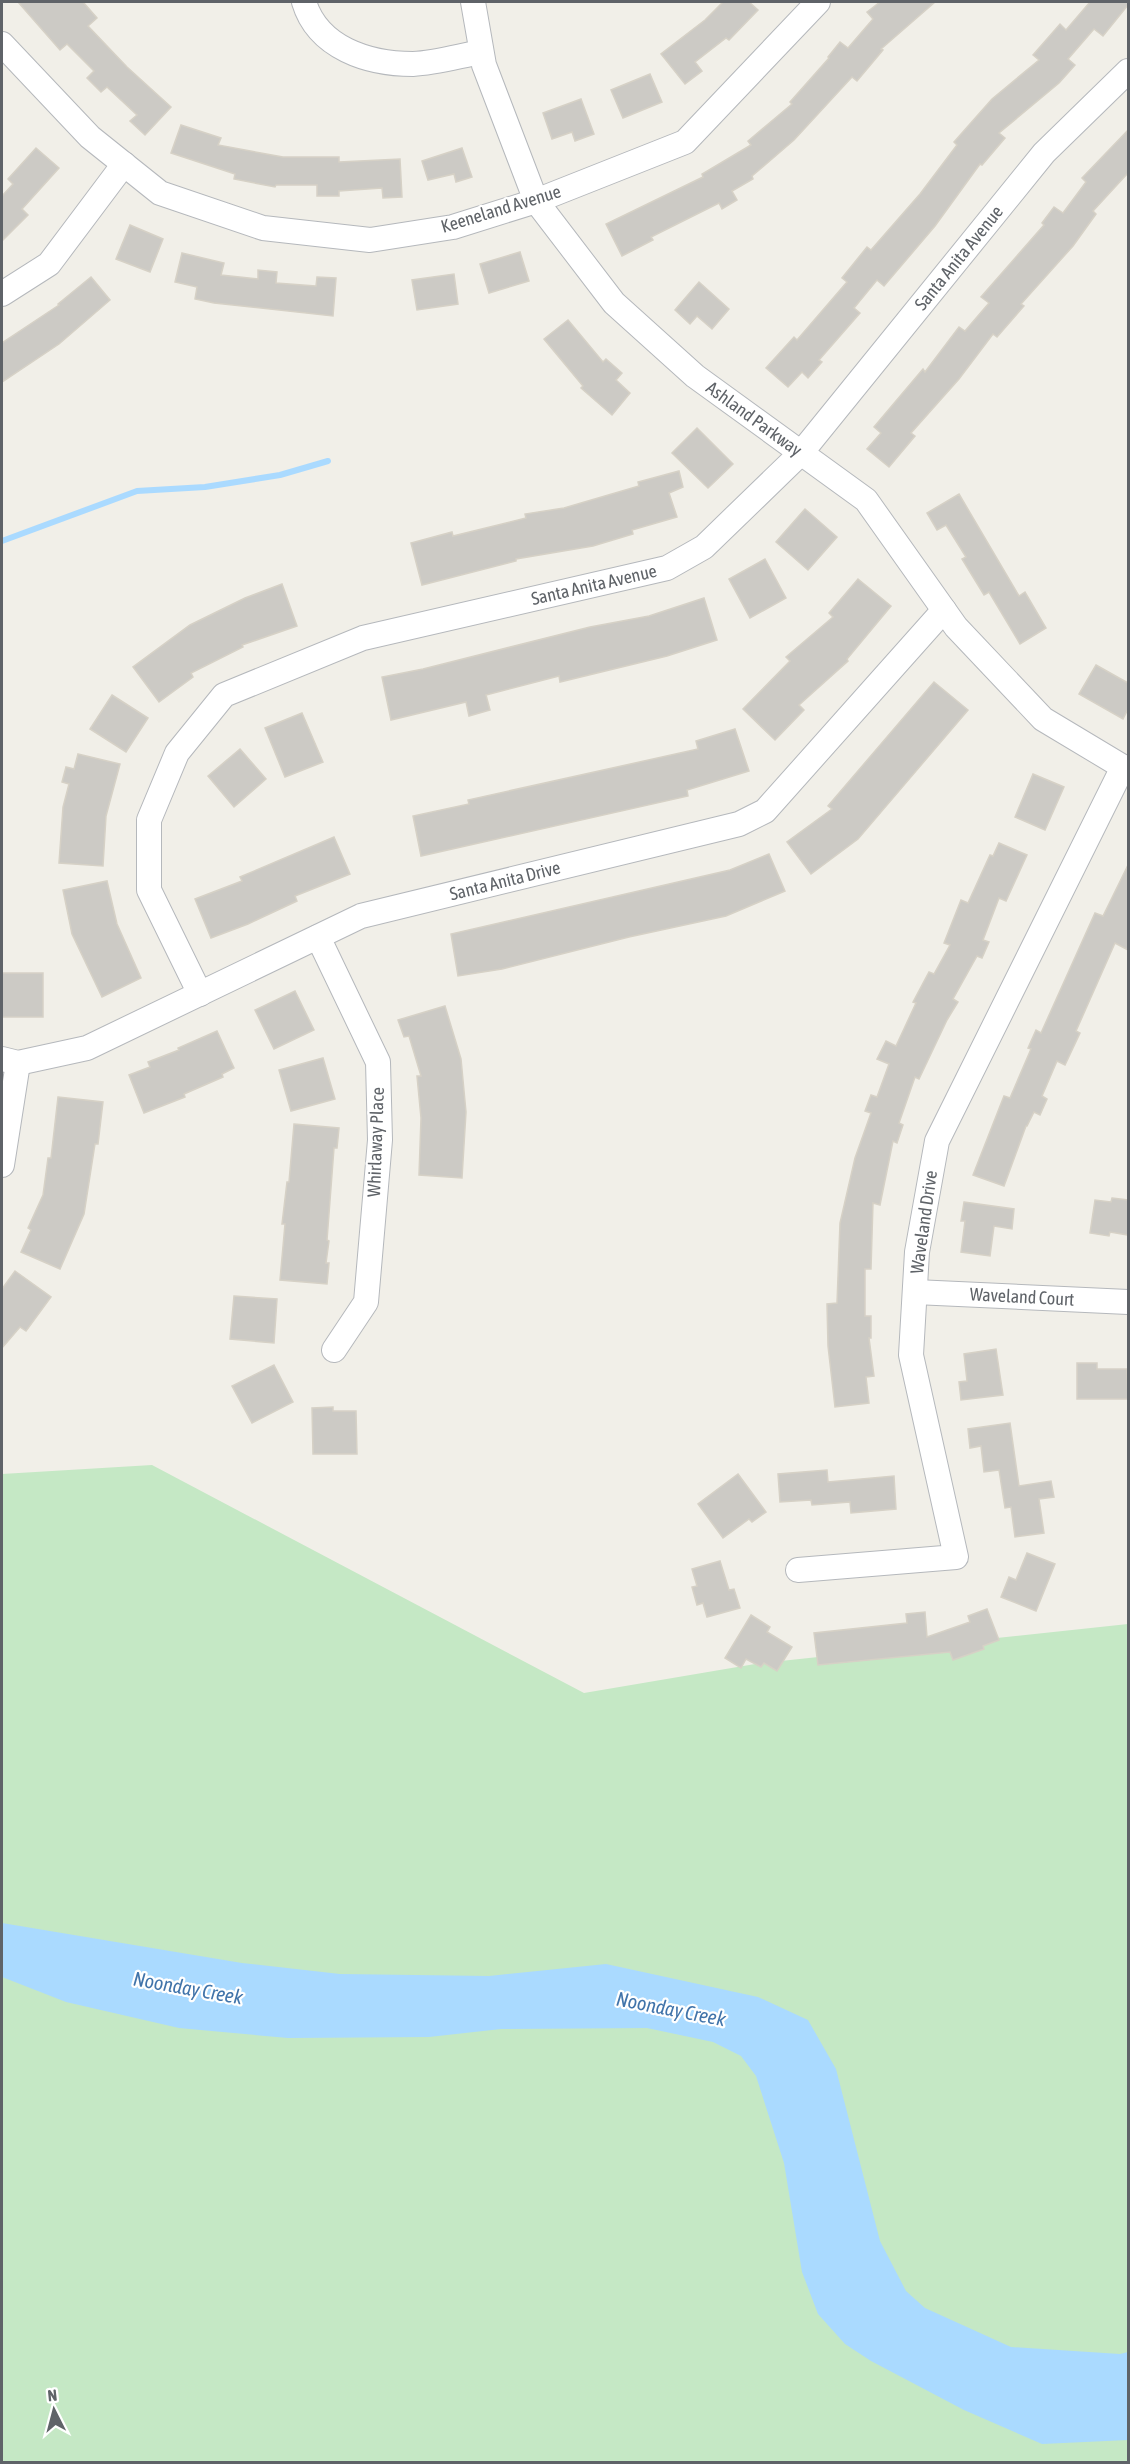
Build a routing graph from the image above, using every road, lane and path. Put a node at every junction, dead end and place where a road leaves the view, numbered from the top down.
1 (304, 2) edge
2 (473, 2) edge
3 (818, 2) edge
4 (2, 44) edge
5 (481, 52) junction
6 (1128, 71) edge
7 (124, 164) junction
8 (536, 201) junction
9 (2, 294) edge
10 (801, 453) junction
11 (945, 610) junction
12 (1126, 769) edge
13 (318, 937) junction
14 (200, 994) junction
15 (10, 1061) edge
16 (2, 1165) edge
17 (915, 1292) junction
18 (1128, 1302) edge
19 (334, 1350) dead end
20 (798, 1570) dead end

1 - 5 street
2 - 5 street, Ashland Parkway
3 - 8 street, Keeneland Avenue
4 - 7 street, Keeneland Avenue
5 - 8 street, Ashland Parkway
6 - 10 street, Santa Anita Avenue
7 - 8 street, Keeneland Avenue
7 - 9 street
8 - 10 street, Ashland Parkway
10 - 11 street, Ashland Parkway
10 - 14 street, Santa Anita Avenue
11 - 12 street, Ashland Parkway
11 - 13 street, Santa Anita Drive
12 - 17 street, Waveland Drive
13 - 14 street, Santa Anita Drive
13 - 19 street, Whirlaway Place
14 - 15 street, Santa Anita Drive
15 - 16 street
17 - 18 street, Waveland Court
17 - 20 street, Waveland Drive

